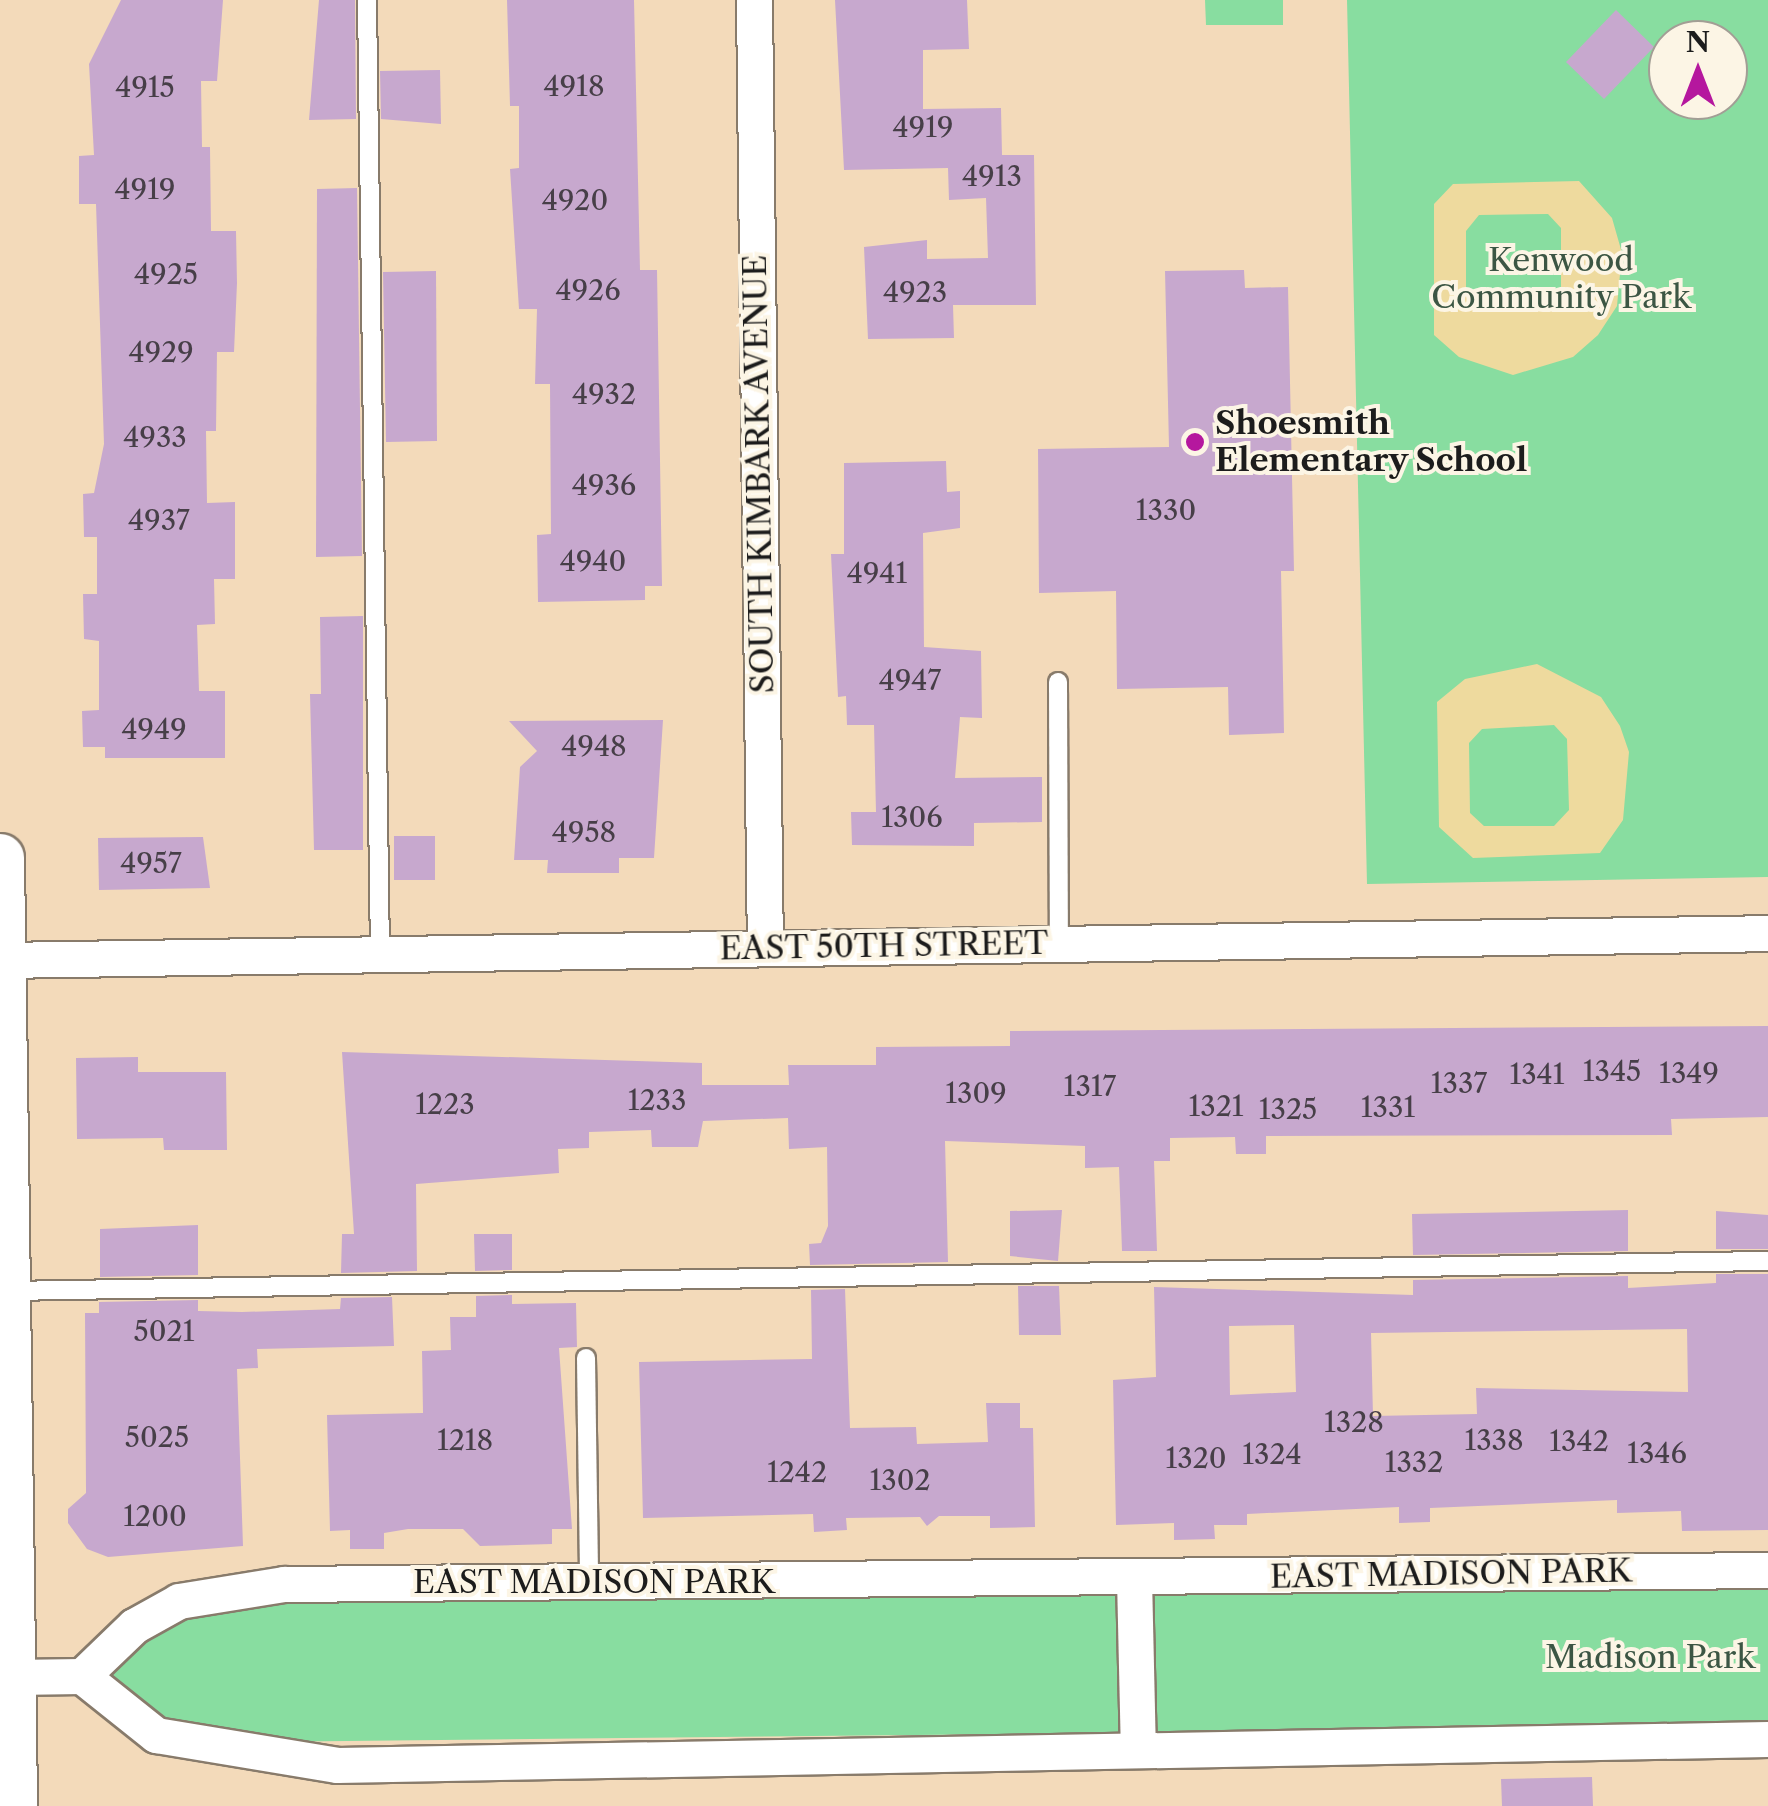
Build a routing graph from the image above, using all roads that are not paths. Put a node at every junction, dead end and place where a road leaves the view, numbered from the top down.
1 (367, 0) edge
2 (754, 0) edge
3 (1058, 682) dead end
4 (0, 858) edge
5 (1768, 933) edge
6 (1059, 944) junction
7 (764, 948) junction
8 (380, 954) junction
9 (1, 960) edge
10 (1768, 1261) edge
11 (3, 1291) edge
12 (586, 1358) dead end
13 (1768, 1570) edge
14 (5, 1577) edge
15 (1134, 1578) junction
16 (589, 1582) junction
17 (82, 1676) junction
18 (12, 1678) junction
19 (1768, 1739) edge
20 (1138, 1748) junction
21 (14, 1806) edge

1 - 8 lane
2 - 7 street, SOUTH KIMBARK AVENUE
3 - 6 lane
4 - 9 street
5 - 6 street, EAST 50TH STREET
6 - 7 street, EAST 50TH STREET
7 - 8 street, EAST 50TH STREET
8 - 9 street, EAST 50TH STREET
9 - 11 street
10 - 11 lane
11 - 14 street
12 - 16 lane
13 - 15 street, EAST MADISON PARK
14 - 18 street
15 - 16 street, EAST MADISON PARK
15 - 20 street
16 - 17 street, EAST MADISON PARK
17 - 18 street
17 - 20 street
18 - 21 street
19 - 20 street

